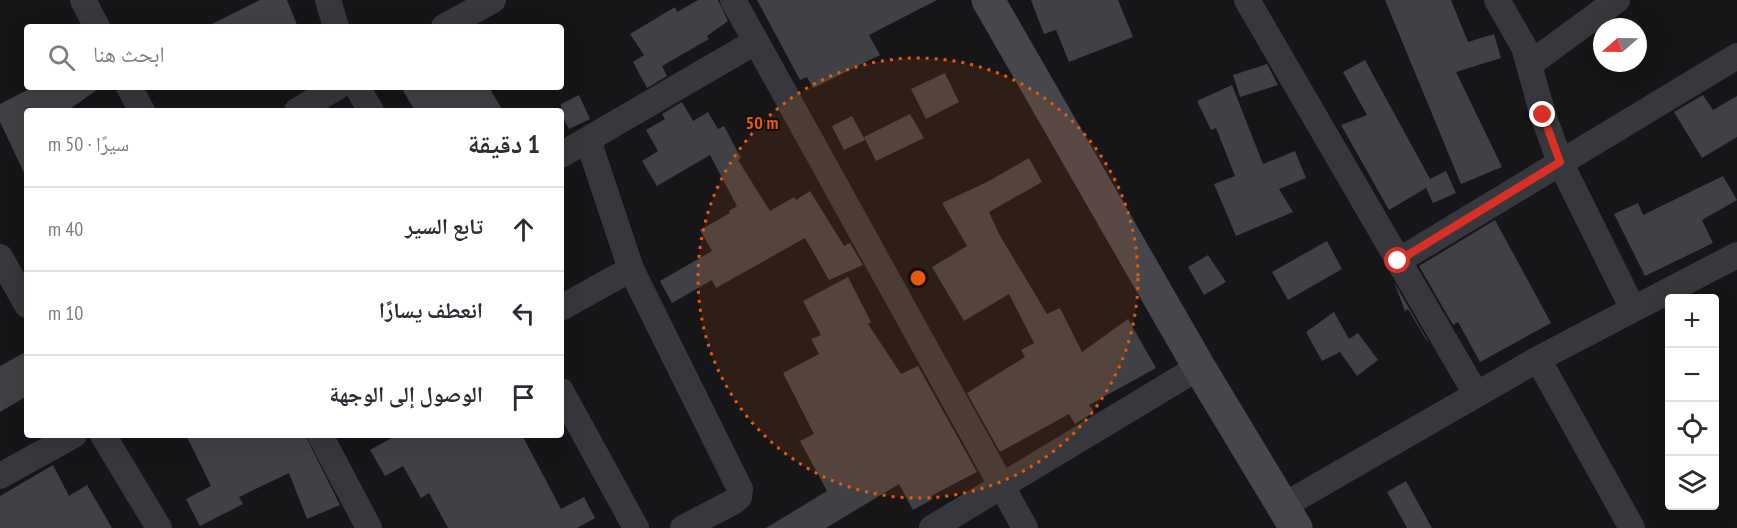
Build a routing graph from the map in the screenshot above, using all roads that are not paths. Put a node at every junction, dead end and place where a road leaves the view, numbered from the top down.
1 (83, 0) edge
2 (328, 0) edge
3 (493, 0) edge
4 (733, 0) edge
5 (988, 0) edge
6 (1246, 0) edge
7 (1497, 0) edge
8 (1617, 0) edge
9 (95, 24) edge
10 (335, 24) edge
11 (449, 24) edge
12 (755, 42) junction
13 (1737, 56) edge
14 (1530, 64) junction
15 (131, 90) edge
16 (332, 90) edge
17 (359, 90) edge
18 (140, 108) edge
19 (302, 108) edge
20 (369, 108) edge
21 (588, 140) junction
22 (564, 153) edge
23 (1560, 162) junction
24 (1737, 255) edge
25 (0, 258) edge
26 (1398, 261) junction
27 (631, 269) junction
28 (14, 282) edge
29 (24, 299) edge
30 (564, 306) edge
31 (1633, 309) junction
32 (1538, 359) junction
33 (1199, 367) junction
34 (1476, 394) junction
35 (564, 396) edge
36 (69, 438) edge
37 (106, 438) edge
38 (322, 438) edge
39 (0, 476) edge
40 (1001, 489) junction
41 (1289, 517) edge
42 (366, 527) edge
43 (159, 528) edge
44 (636, 528) edge
45 (683, 528) edge
46 (932, 528) edge
47 (1025, 528) edge
48 (1632, 528) edge

1 - 9 street
2 - 10 street
3 - 11 street
4 - 12 street
5 - 33 street
6 - 26 street
7 - 14 street
8 - 14 street
12 - 21 street
12 - 40 street
13 - 23 street
14 - 23 street
15 - 18 street
16 - 19 street
17 - 20 street
21 - 22 street
21 - 27 street
23 - 26 street
23 - 31 street
24 - 31 street
25 - 28 street
26 - 34 street
27 - 30 street
27 - 45 street
28 - 29 street
31 - 32 street
32 - 34 street
32 - 48 street
33 - 40 street
33 - 41 street
34 - 41 street
35 - 44 street
36 - 39 street
37 - 43 street
38 - 42 street
40 - 46 street
40 - 47 street

